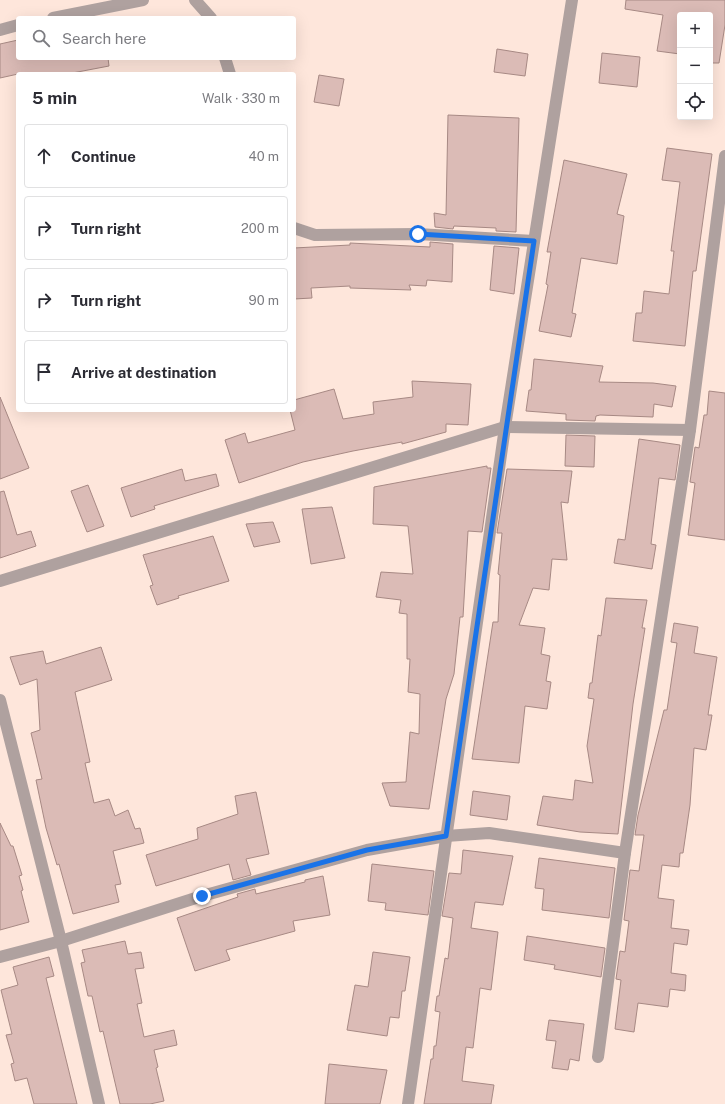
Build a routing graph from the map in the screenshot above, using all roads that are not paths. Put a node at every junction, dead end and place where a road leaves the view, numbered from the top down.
1 (143, 0) edge
2 (195, 0) edge
3 (572, 0) edge
4 (63, 16) edge
5 (209, 16) edge
6 (16, 26) edge
7 (0, 30) edge
8 (226, 60) edge
9 (229, 72) edge
10 (725, 156) edge
11 (296, 229) edge
12 (534, 241) junction
13 (505, 427) junction
14 (690, 430) junction
15 (0, 581) edge
16 (0, 700) edge
17 (446, 836) junction
18 (625, 853) junction
19 (61, 941) junction
20 (0, 958) edge
21 (598, 1056) dead end
22 (99, 1104) edge
23 (408, 1104) edge

1 - 4 street
2 - 5 street
3 - 12 street
6 - 7 street
8 - 9 street
10 - 14 street
11 - 12 street
12 - 13 street
13 - 14 street
13 - 15 street
13 - 17 street
14 - 18 street
16 - 19 street
17 - 18 street
17 - 19 street
17 - 23 street
18 - 21 street
19 - 20 street
19 - 22 street

